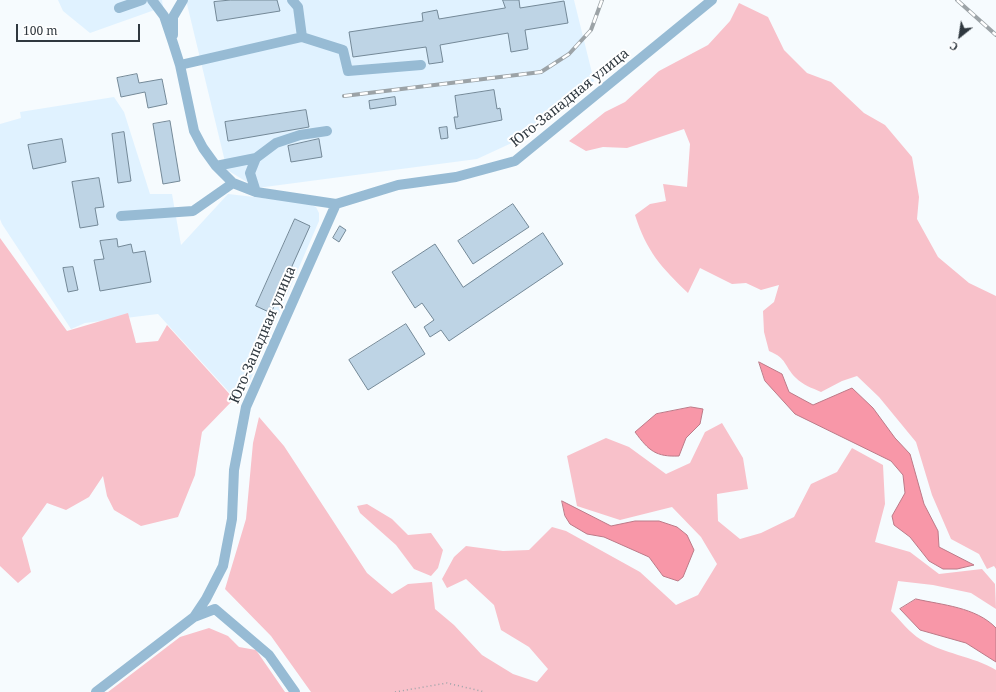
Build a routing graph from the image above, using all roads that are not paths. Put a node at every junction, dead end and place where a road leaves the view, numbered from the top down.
1 (142, 0) edge
2 (152, 0) edge
3 (183, 0) edge
4 (292, 0) edge
5 (712, 0) edge
6 (119, 8) dead end
7 (168, 16) junction
8 (302, 38) junction
9 (180, 65) junction
10 (422, 65) dead end
11 (327, 131) dead end
12 (256, 158) junction
13 (216, 166) junction
14 (233, 183) junction
15 (256, 192) junction
16 (336, 204) junction
17 (121, 216) dead end
18 (206, 599) junction
19 (215, 609) junction
20 (194, 617) junction
21 (96, 692) edge
22 (295, 692) edge

1 - 6 street
2 - 7 street, Юго-Западная улица
3 - 7 street
4 - 8 street
5 - 16 street, Юго-Западная улица
7 - 9 street, Юго-Западная улица
8 - 9 street
8 - 10 street
9 - 13 street, Юго-Западная улица
11 - 12 street
12 - 13 street
12 - 15 street
13 - 14 street, Юго-Западная улица
14 - 15 street, Юго-Западная улица
14 - 17 street
15 - 16 street, Юго-Западная улица
16 - 18 street, Юго-Западная улица
18 - 19 street
18 - 20 street, Юго-Западная улица
19 - 20 street
19 - 22 street
20 - 21 street

